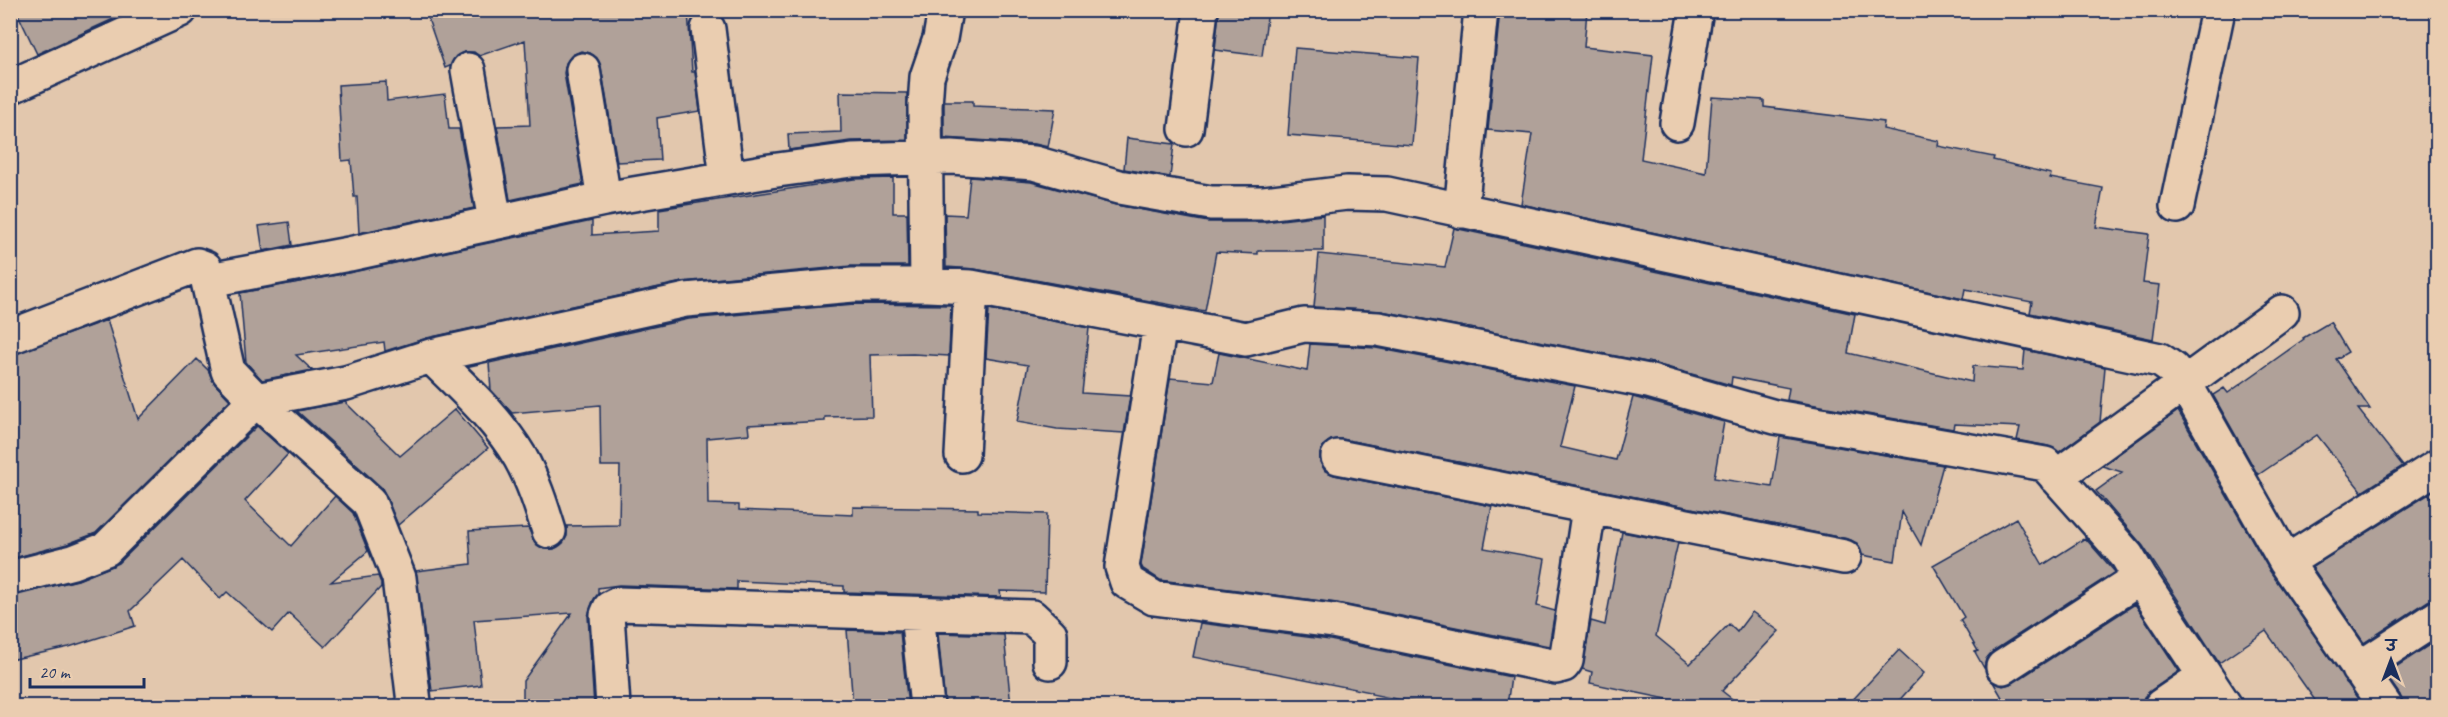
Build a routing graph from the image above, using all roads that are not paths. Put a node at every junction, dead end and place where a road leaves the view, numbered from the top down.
1 (180, 10) edge
2 (945, 10) edge
3 (1201, 10) edge
4 (1481, 10) edge
5 (1696, 10) edge
6 (2218, 10) edge
7 (708, 29) dead end
8 (468, 70) dead end
9 (583, 70) dead end
10 (10, 87) edge
11 (1677, 123) dead end
12 (1186, 129) dead end
13 (927, 158) junction
14 (727, 178) junction
15 (604, 199) junction
16 (2177, 206) dead end
17 (1461, 211) junction
18 (495, 221) junction
19 (208, 280) junction
20 (927, 285) junction
21 (971, 287) junction
22 (2282, 312) dead end
23 (1160, 324) junction
24 (10, 337) edge
25 (431, 356) junction
26 (2185, 384) junction
27 (256, 400) junction
28 (962, 455) dead end
29 (1338, 457) dead end
30 (2438, 466) edge
31 (2056, 477) junction
32 (1589, 508) junction
33 (549, 531) dead end
34 (1844, 557) dead end
35 (2286, 562) junction
36 (10, 578) edge
37 (2140, 578) junction
38 (917, 614) junction
39 (2438, 617) edge
40 (1050, 662) dead end
41 (2003, 667) dead end
42 (2358, 669) junction
43 (2205, 676) junction
44 (414, 702) dead end
45 (613, 706) edge
46 (927, 706) edge
47 (2161, 706) edge
48 (2225, 706) edge
49 (2385, 706) edge

1 - 10 street
2 - 13 street
3 - 12 street
4 - 17 street
5 - 11 street
6 - 16 street
7 - 14 street
8 - 18 street
9 - 15 street
13 - 14 street
13 - 17 street
13 - 20 street
14 - 15 street
15 - 18 street
17 - 26 street
18 - 19 street
19 - 24 street
19 - 27 street
20 - 21 street
20 - 25 street
21 - 23 street
21 - 28 street
22 - 26 street
23 - 31 street
23 - 32 street
25 - 27 street
25 - 33 street
26 - 31 street
26 - 35 street
27 - 36 street
27 - 44 street
29 - 32 street
30 - 35 street
31 - 37 street
32 - 34 street
35 - 42 street
37 - 41 street
37 - 43 street
38 - 40 street
38 - 45 street
38 - 46 street
39 - 42 street
42 - 49 street
43 - 47 street
43 - 48 street

